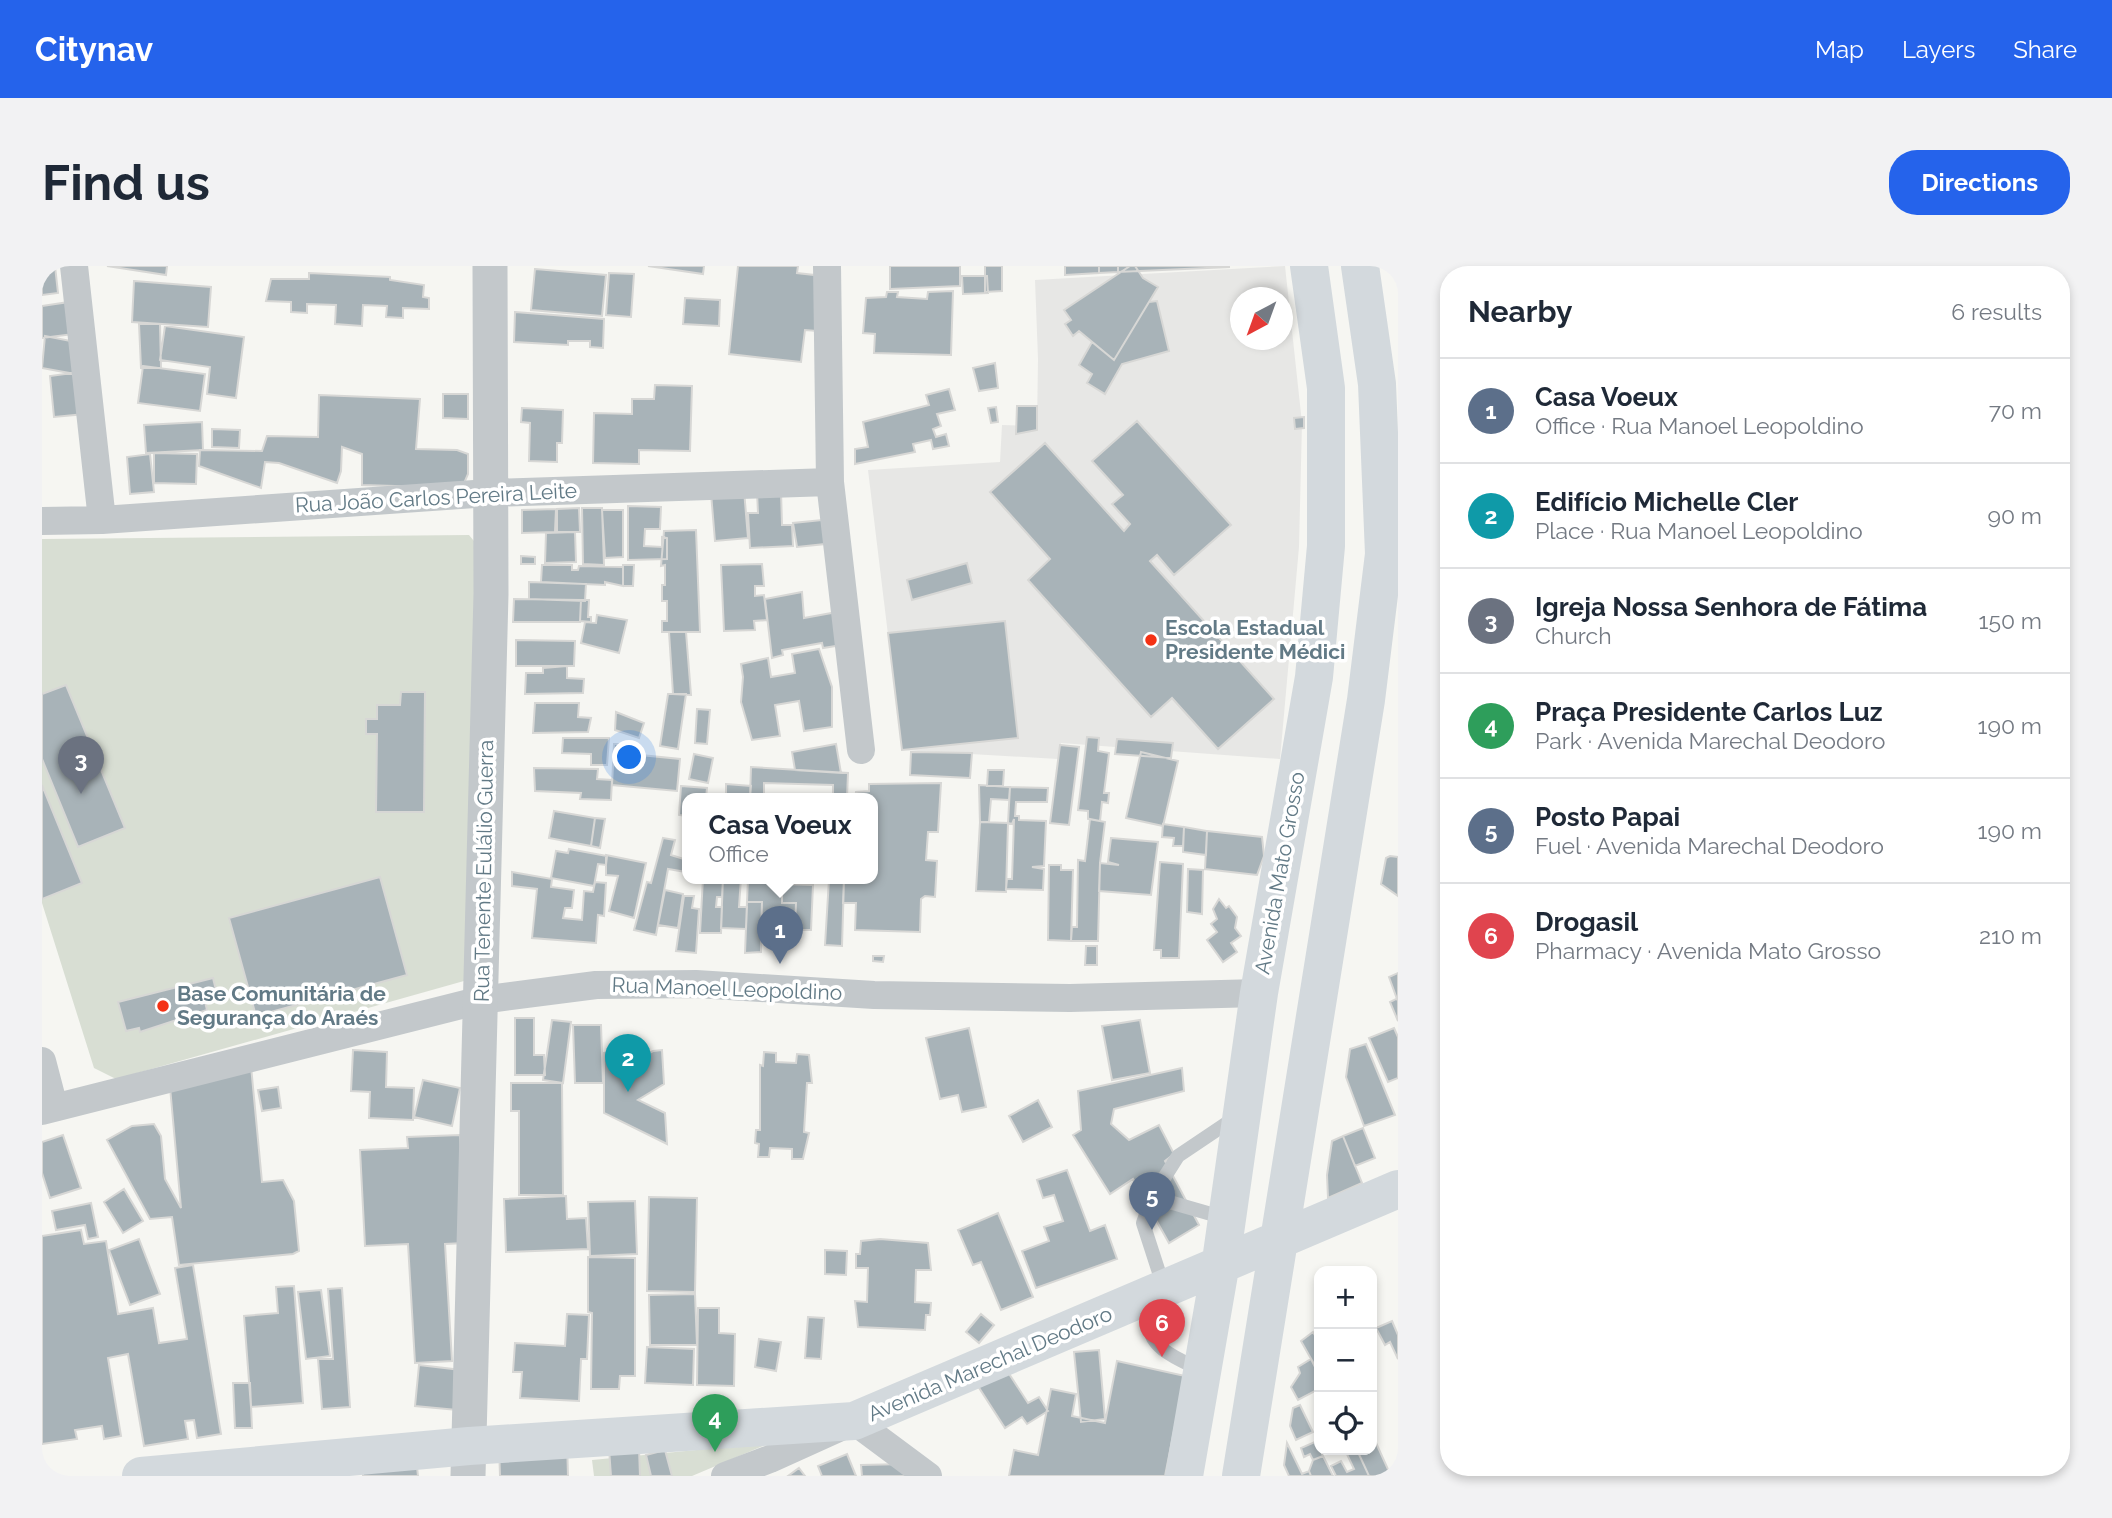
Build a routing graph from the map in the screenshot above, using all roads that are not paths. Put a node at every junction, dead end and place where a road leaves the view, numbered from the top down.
1 (74, 266) edge
2 (490, 266) edge
3 (827, 266) edge
4 (1309, 266) edge
5 (1360, 266) edge
6 (830, 482) junction
7 (489, 493) junction
8 (102, 520) junction
9 (42, 521) edge
10 (860, 750) dead end
11 (1321, 990) junction
12 (1259, 993) junction
13 (481, 1000) junction
14 (42, 1061) edge
15 (48, 1109) edge
16 (1242, 1113) junction
17 (1398, 1189) edge
18 (1152, 1197) junction
19 (1227, 1219) junction
20 (1281, 1240) junction
21 (1220, 1268) junction
22 (1165, 1291) junction
23 (1202, 1370) junction
24 (854, 1421) junction
25 (469, 1461) edge
26 (141, 1476) edge
27 (725, 1476) edge
28 (928, 1476) edge
29 (1184, 1476) edge
30 (1241, 1476) edge

1 - 8 street
2 - 7 street, Rua Tenente Eulálio Guerra
3 - 6 street
4 - 12 main road, Avenida Mato Grosso
5 - 11 main road
6 - 7 street, Rua João Carlos Pereira Leite
6 - 10 street
7 - 8 street, Rua João Carlos Pereira Leite
7 - 13 street, Rua Tenente Eulálio Guerra
8 - 9 street, Rua João Carlos Pereira Leite
11 - 12 main road
11 - 20 main road
12 - 13 street, Rua Manoel Leopoldino
12 - 16 main road, Avenida Mato Grosso
13 - 15 street, Rua Manoel Leopoldino
13 - 25 street, Rua Tenente Eulálio Guerra
14 - 15 street
16 - 18 lane
16 - 19 main road, Avenida Mato Grosso
17 - 20 main road, Avenida Marechal Deodoro
18 - 19 lane
18 - 22 lane
19 - 21 main road, Avenida Mato Grosso
20 - 21 main road, Avenida Marechal Deodoro
20 - 30 main road
21 - 22 main road, Avenida Marechal Deodoro
21 - 23 main road, Avenida Mato Grosso
22 - 23 lane
22 - 24 main road, Avenida Marechal Deodoro
23 - 29 main road, Avenida Mato Grosso
24 - 25 main road, Avenida Marechal Deodoro
24 - 27 street
24 - 28 street
25 - 26 main road, Avenida Marechal Deodoro

